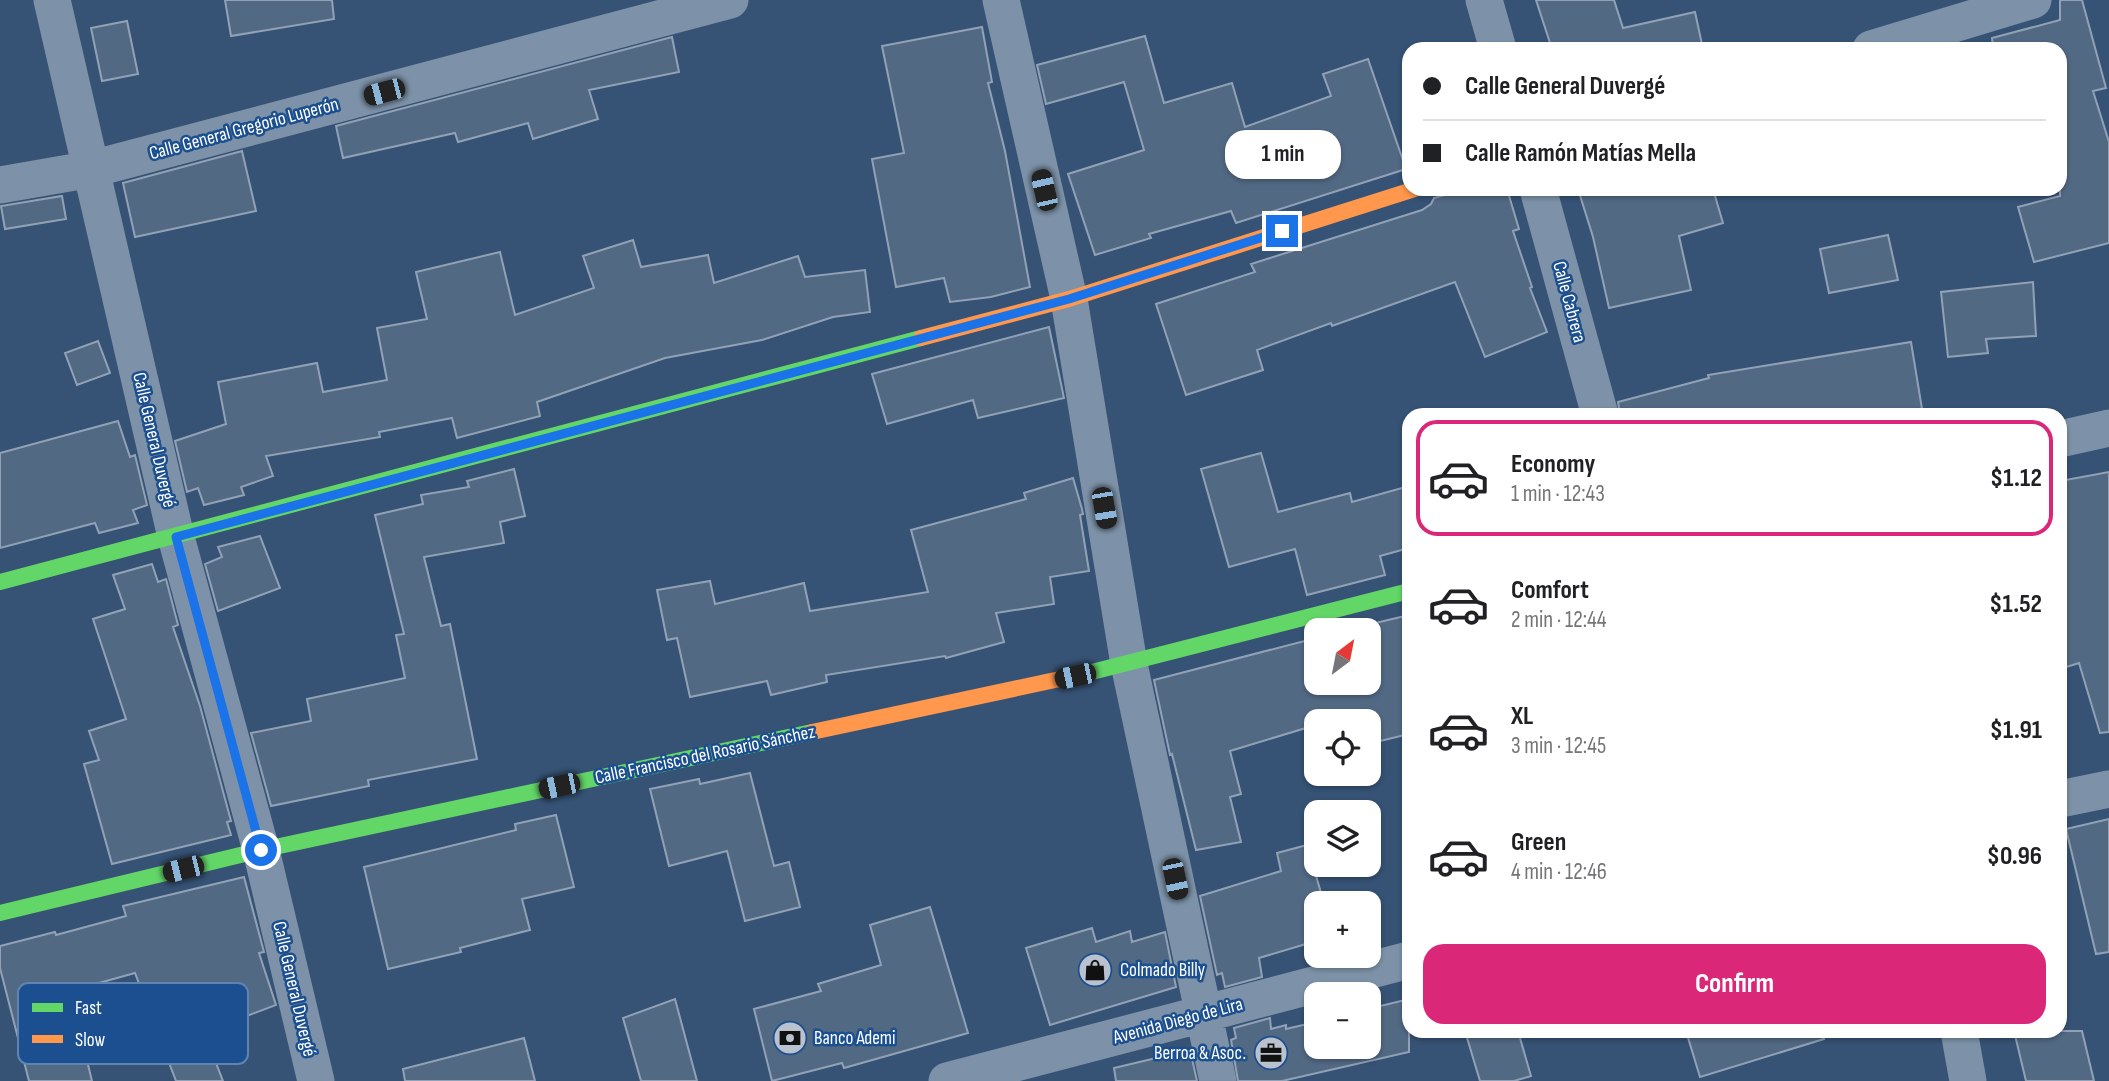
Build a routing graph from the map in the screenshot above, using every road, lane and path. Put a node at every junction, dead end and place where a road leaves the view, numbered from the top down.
1 (52, 0) edge
2 (730, 0) edge
3 (1001, 0) edge
4 (1484, 0) edge
5 (2033, 0) edge
6 (1496, 42) edge
7 (1894, 42) edge
8 (92, 169) junction
9 (0, 185) edge
10 (1402, 193) edge
11 (1540, 196) edge
12 (1069, 299) junction
13 (1599, 408) edge
14 (2109, 428) edge
15 (2067, 437) edge
16 (176, 537) junction
17 (0, 582) edge
18 (1402, 593) edge
19 (1129, 664) junction
20 (2109, 789) edge
21 (2067, 798) edge
22 (261, 850) junction
23 (0, 913) edge
24 (1402, 962) edge
25 (1204, 1014) junction
26 (1959, 1038) edge
27 (316, 1081) edge
28 (947, 1081) edge
29 (1218, 1081) edge
30 (1968, 1081) edge

1 - 8 street, Calle General Duvergé
2 - 8 street, Calle General Gregorio Luperón
3 - 12 street
4 - 6 street
5 - 7 street
8 - 9 street, Calle General Gregorio Luperón
8 - 16 street, Calle General Duvergé
10 - 12 street
11 - 13 street, Calle Cabrera
12 - 16 street
12 - 19 street
14 - 15 street
16 - 17 street
16 - 22 street, Calle General Duvergé
18 - 19 street, Calle Francisco del Rosario Sánchez
19 - 22 street, Calle Francisco del Rosario Sánchez
19 - 25 street
20 - 21 street
22 - 23 street, Calle Francisco del Rosario Sánchez
22 - 27 street, Calle General Duvergé
24 - 25 street, Avenida Diego de Lira
25 - 28 street, Avenida Diego de Lira
25 - 29 street
26 - 30 street

